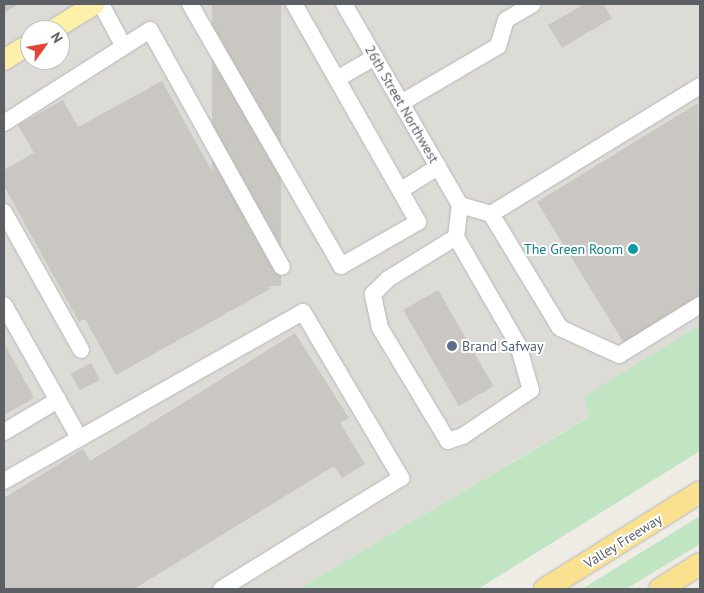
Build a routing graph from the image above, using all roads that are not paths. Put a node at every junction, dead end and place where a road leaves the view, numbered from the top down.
1 (95, 4) edge
2 (100, 4) edge
3 (190, 4) edge
4 (294, 4) edge
5 (344, 4) edge
6 (533, 4) edge
7 (69, 20) edge
8 (123, 45) junction
9 (20, 50) edge
10 (375, 57) junction
11 (4, 60) edge
12 (336, 79) junction
13 (700, 86) edge
14 (402, 103) junction
15 (4, 123) edge
16 (438, 167) junction
17 (401, 190) junction
18 (460, 204) junction
19 (4, 212) edge
20 (492, 214) junction
21 (456, 237) junction
22 (282, 267) dead end
23 (4, 304) edge
24 (700, 305) edge
25 (81, 350) dead end
26 (58, 400) junction
27 (4, 432) edge
28 (78, 436) junction
29 (4, 480) edge
30 (700, 492) edge
31 (700, 564) edge
32 (221, 589) edge
33 (545, 589) edge
34 (660, 589) edge

1 - 7 main road
2 - 8 street
3 - 17 street
4 - 12 street
5 - 10 street, 26th Street Northwest
6 - 14 street
8 - 15 street
8 - 22 street
9 - 11 main road
10 - 12 street
10 - 14 street, 26th Street Northwest
12 - 17 street
13 - 20 street
14 - 16 street, 26th Street Northwest
16 - 17 street
16 - 18 street, 26th Street Northwest
18 - 20 street
18 - 21 street
19 - 25 street
20 - 24 street
21 - 21 street
23 - 26 street
26 - 27 street
26 - 28 street
28 - 29 street
28 - 32 street
30 - 33 highway, Valley Freeway
31 - 34 highway

